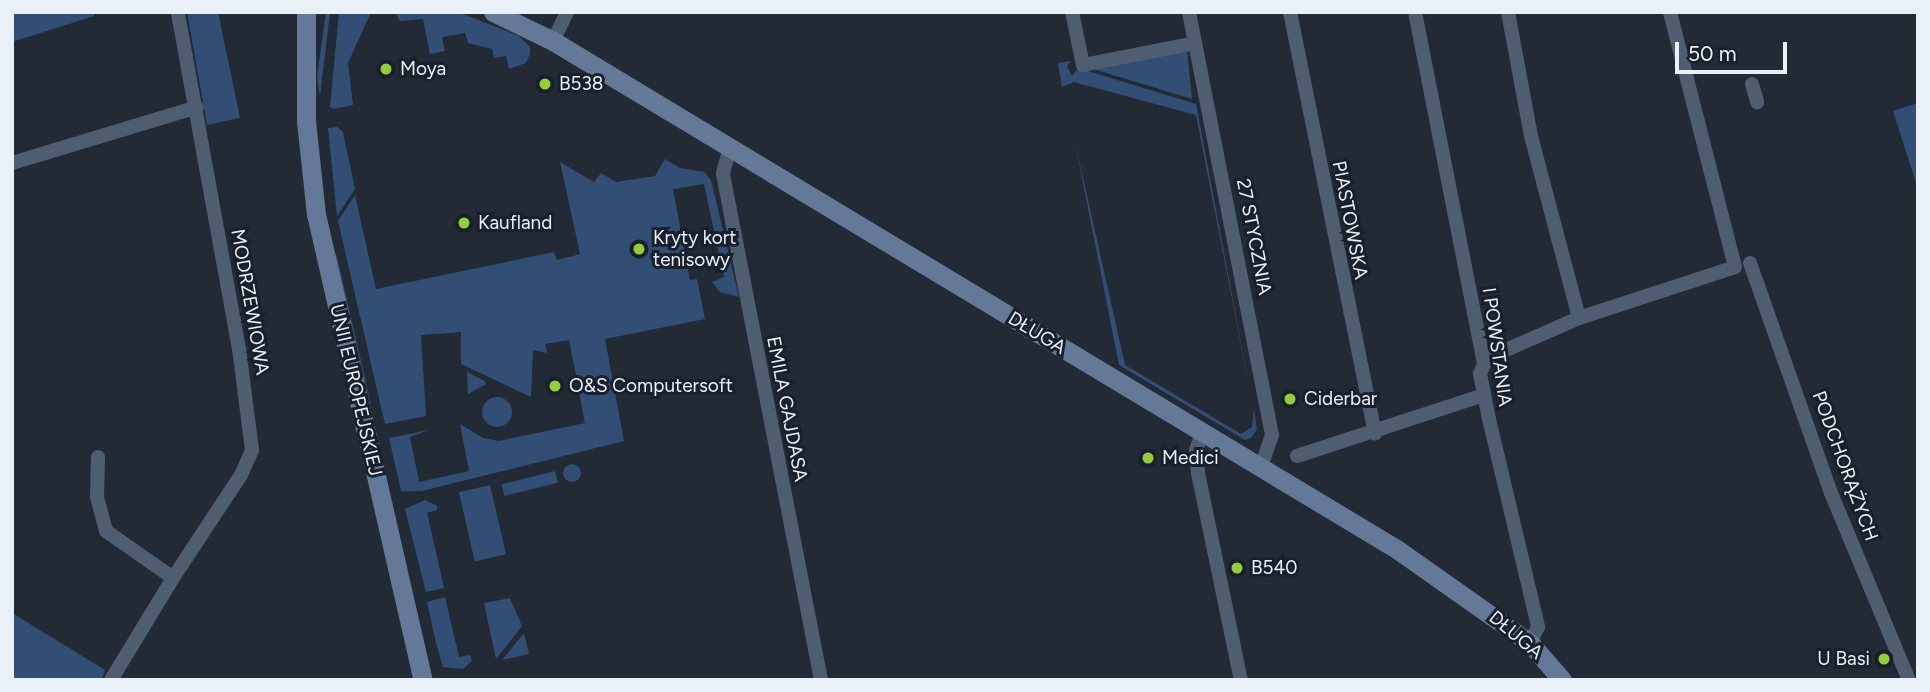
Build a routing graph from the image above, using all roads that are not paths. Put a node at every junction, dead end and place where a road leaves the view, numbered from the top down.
1 (178, 12) edge
2 (306, 12) edge
3 (320, 12) edge
4 (493, 12) edge
5 (567, 12) edge
6 (1072, 12) edge
7 (1189, 12) edge
8 (1290, 12) edge
9 (1415, 12) edge
10 (1508, 12) edge
11 (1670, 12) edge
12 (553, 41) junction
13 (1195, 43) junction
14 (1752, 84) dead end
15 (306, 98) junction
16 (1757, 102) dead end
17 (197, 107) junction
18 (730, 146) junction
19 (12, 163) edge
20 (1750, 263) dead end
21 (1579, 318) junction
22 (1484, 364) junction
23 (1484, 395) junction
24 (1202, 433) junction
25 (1375, 434) junction
26 (1297, 456) dead end
27 (99, 457) dead end
28 (1261, 467) junction
29 (173, 578) junction
30 (1530, 643) junction
31 (111, 680) edge
32 (424, 680) edge
33 (821, 680) edge
34 (1241, 680) edge
35 (1562, 680) edge
36 (1909, 680) edge

1 - 17 street, MODRZEWIOWA
2 - 15 street, UNII EUROPEJSKIEJ
3 - 15 street, UNII EUROPEJSKIEJ
4 - 12 street, DŁUGA
5 - 12 street
6 - 13 street
7 - 13 street, 27 STYCZNIA
8 - 25 street, PIASTOWSKA
9 - 22 street, I POWSTANIA
10 - 21 street
11 - 21 street
12 - 18 street, DŁUGA
13 - 28 street, 27 STYCZNIA
14 - 16 street
15 - 32 street, UNII EUROPEJSKIEJ
17 - 19 street
17 - 29 street, MODRZEWIOWA
18 - 24 street, DŁUGA
18 - 33 street, EMILA GAJDASA
20 - 36 street, PODCHORĄŻYCH
21 - 22 street
22 - 23 street, I POWSTANIA
23 - 25 street
23 - 30 street, I POWSTANIA
24 - 28 street, DŁUGA
24 - 34 street
25 - 26 street
27 - 29 street
28 - 30 street, DŁUGA
29 - 31 street, MODRZEWIOWA
30 - 35 street, DŁUGA

